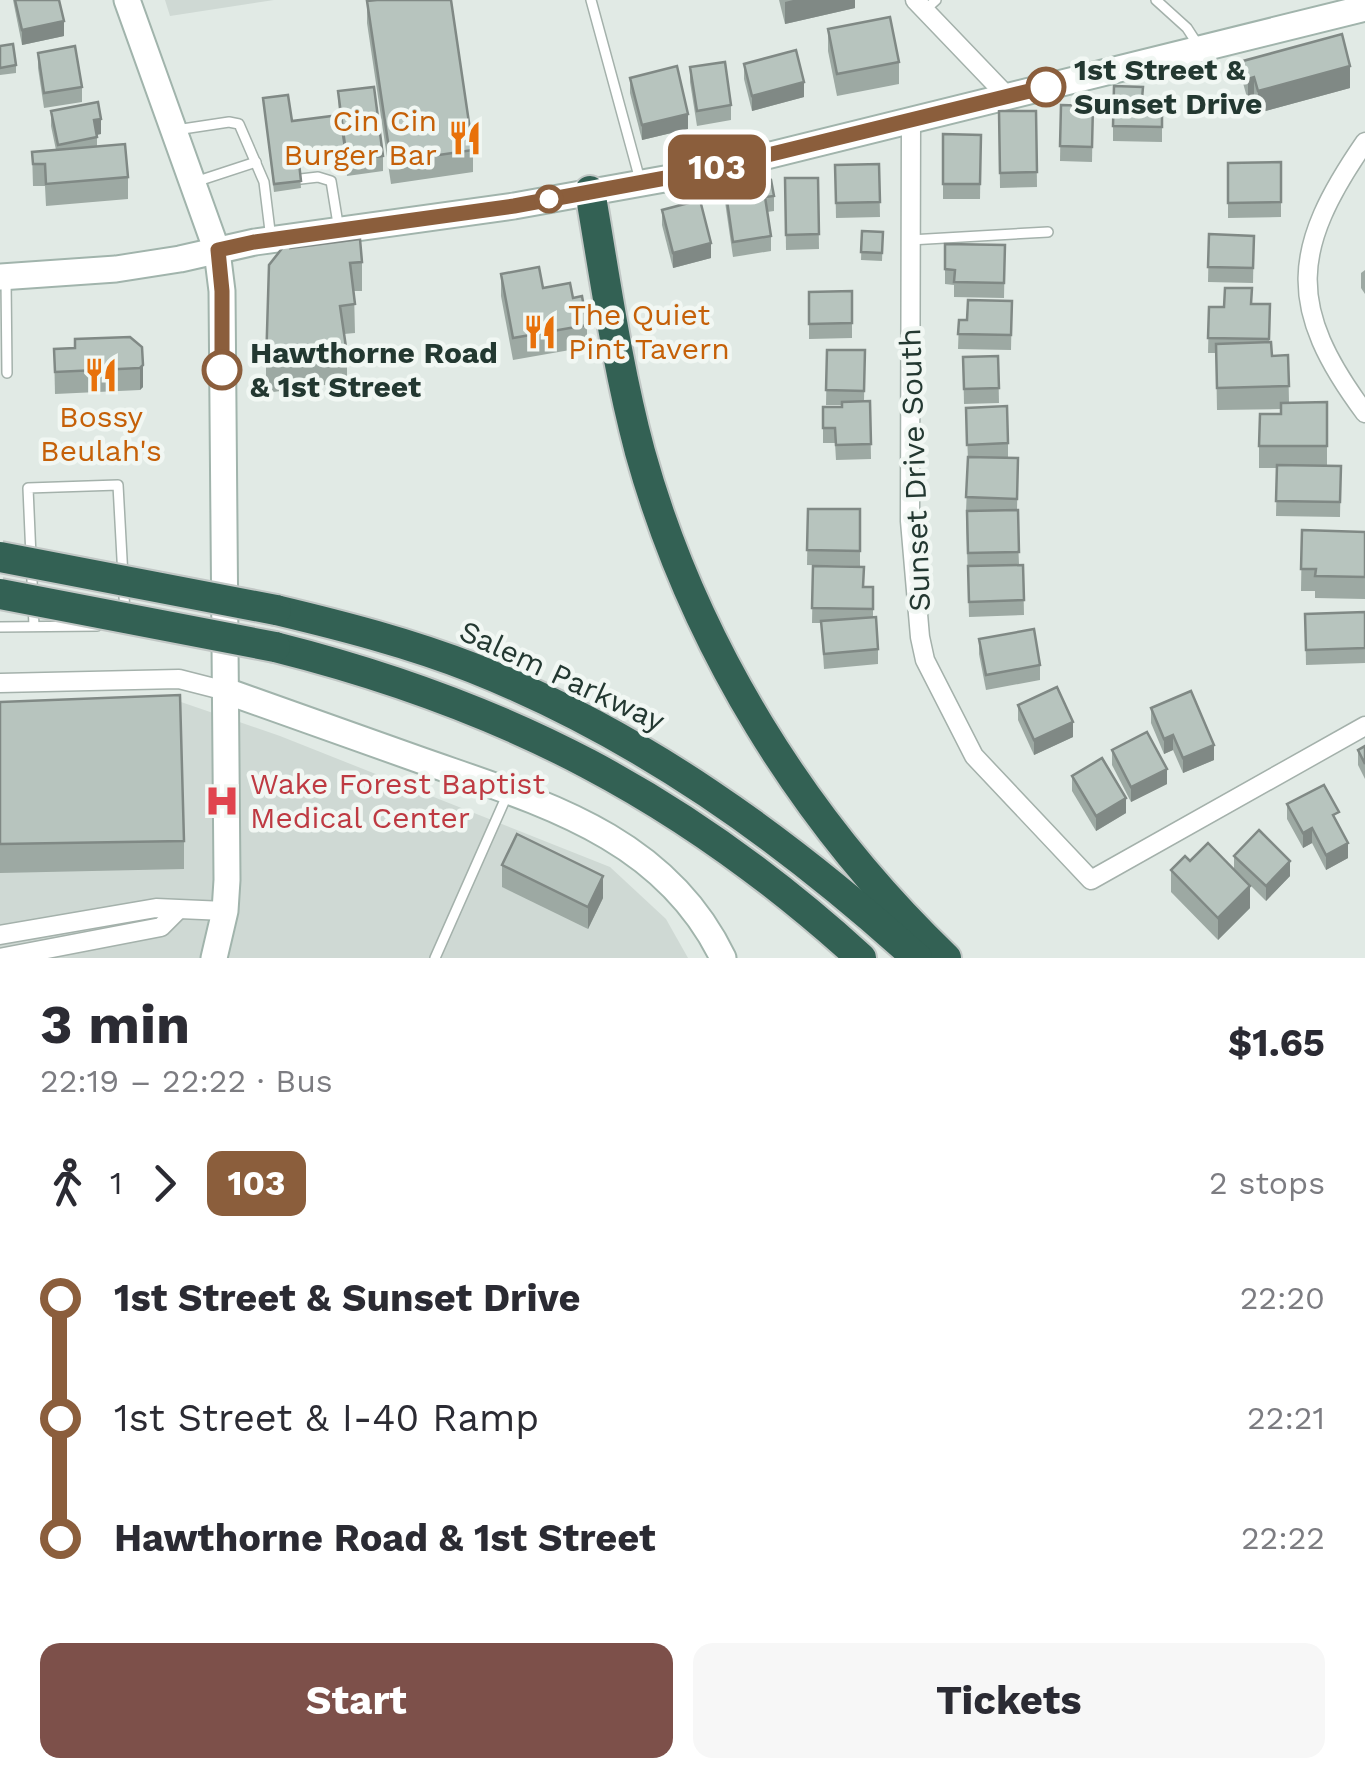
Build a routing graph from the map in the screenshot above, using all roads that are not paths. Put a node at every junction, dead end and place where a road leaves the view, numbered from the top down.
1 (127, 0) edge
2 (590, 0) edge
3 (1156, 0) edge
4 (925, 3) edge
5 (1365, 8) edge
6 (1200, 49) junction
7 (1007, 96) junction
8 (911, 120) junction
9 (173, 130) junction
10 (1365, 142) edge
11 (256, 162) junction
12 (192, 182) junction
13 (264, 182) junction
14 (640, 183) junction
15 (590, 192) junction
16 (339, 230) junction
17 (1048, 232) dead end
18 (272, 240) junction
19 (910, 240) junction
20 (218, 250) junction
21 (3, 277) edge
22 (8, 373) dead end
23 (1365, 412) edge
24 (0, 557) edge
25 (0, 594) edge
26 (34, 626) junction
27 (0, 627) edge
28 (0, 682) edge
29 (226, 691) junction
30 (1365, 726) edge
31 (509, 791) junction
32 (177, 911) junction
33 (225, 911) junction
34 (0, 935) edge
35 (0, 958) edge
36 (214, 958) edge
37 (435, 958) edge
38 (722, 958) edge
39 (861, 958) edge
40 (917, 958) edge
41 (946, 958) edge

1 - 9 main road
2 - 14 lane
3 - 6 lane
4 - 7 street
5 - 6 main road
6 - 7 main road
7 - 8 main road
8 - 14 main road
8 - 19 street, Sunset Drive South
9 - 11 lane
9 - 12 main road
10 - 23 street
11 - 12 lane
11 - 13 lane
12 - 20 main road
13 - 16 lane
13 - 18 lane
14 - 15 main road
15 - 16 main road
15 - 41 highway
16 - 18 main road
17 - 19 lane
18 - 20 main road
19 - 30 street, Sunset Drive South
20 - 21 main road
20 - 29 main road
21 - 22 lane
24 - 40 highway, Salem Parkway, bridge
25 - 39 highway, bridge
26 - 26 lane
26 - 27 lane
28 - 29 street
29 - 31 main road
29 - 33 main road
31 - 37 lane
31 - 38 main road
32 - 33 street
32 - 34 street
32 - 35 street
33 - 36 main road

